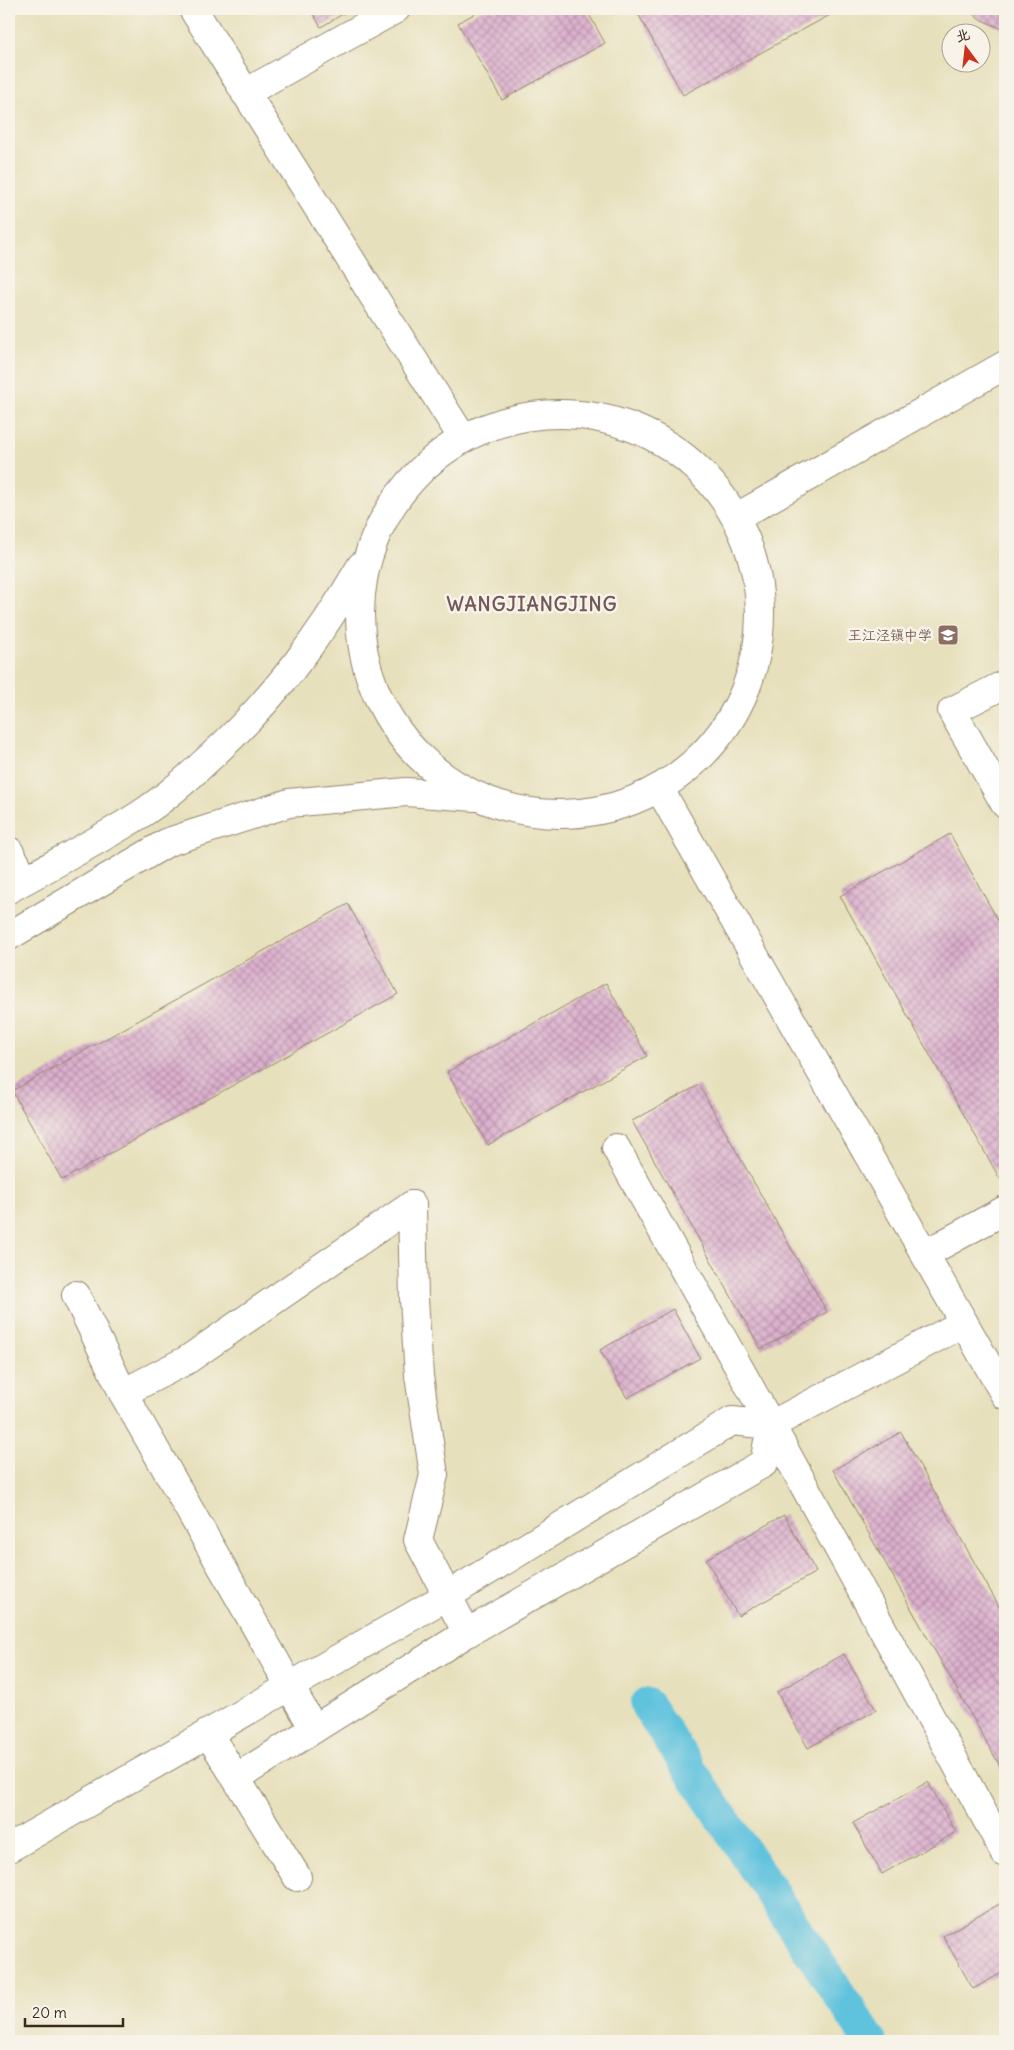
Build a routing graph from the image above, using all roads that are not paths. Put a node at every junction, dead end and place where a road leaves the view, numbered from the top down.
1 (193, 9) edge
2 (396, 9) edge
3 (245, 92) junction
4 (1005, 365) edge
5 (462, 437) junction
6 (738, 517) junction
7 (365, 560) junction
8 (1005, 684) edge
9 (659, 788) junction
10 (477, 797) junction
11 (1005, 804) edge
12 (9, 851) edge
13 (17, 884) edge
14 (9, 936) edge
15 (616, 1148) dead end
16 (1005, 1210) edge
17 (925, 1254) junction
18 (76, 1295) dead end
19 (964, 1323) junction
20 (123, 1393) junction
21 (1005, 1395) edge
22 (771, 1425) junction
23 (447, 1596) junction
24 (467, 1633) junction
25 (290, 1686) junction
26 (314, 1729) junction
27 (208, 1733) junction
28 (236, 1778) junction
29 (9, 1848) edge
30 (1005, 1853) edge
31 (297, 1876) dead end

1 - 3 street
2 - 3 street
3 - 5 street
4 - 6 street
5 - 6 street
5 - 7 street
6 - 9 street
7 - 10 street
7 - 13 street
8 - 11 street
9 - 10 street
9 - 17 street
10 - 14 street
12 - 13 street
15 - 22 street
16 - 17 street
17 - 19 street
18 - 20 street
19 - 21 street
19 - 22 street
20 - 23 street
20 - 25 street
22 - 23 street
22 - 24 street
22 - 30 street
23 - 24 street
23 - 25 street
24 - 26 street
25 - 26 street
25 - 27 street
26 - 28 street
27 - 28 street
27 - 29 street
28 - 31 street

